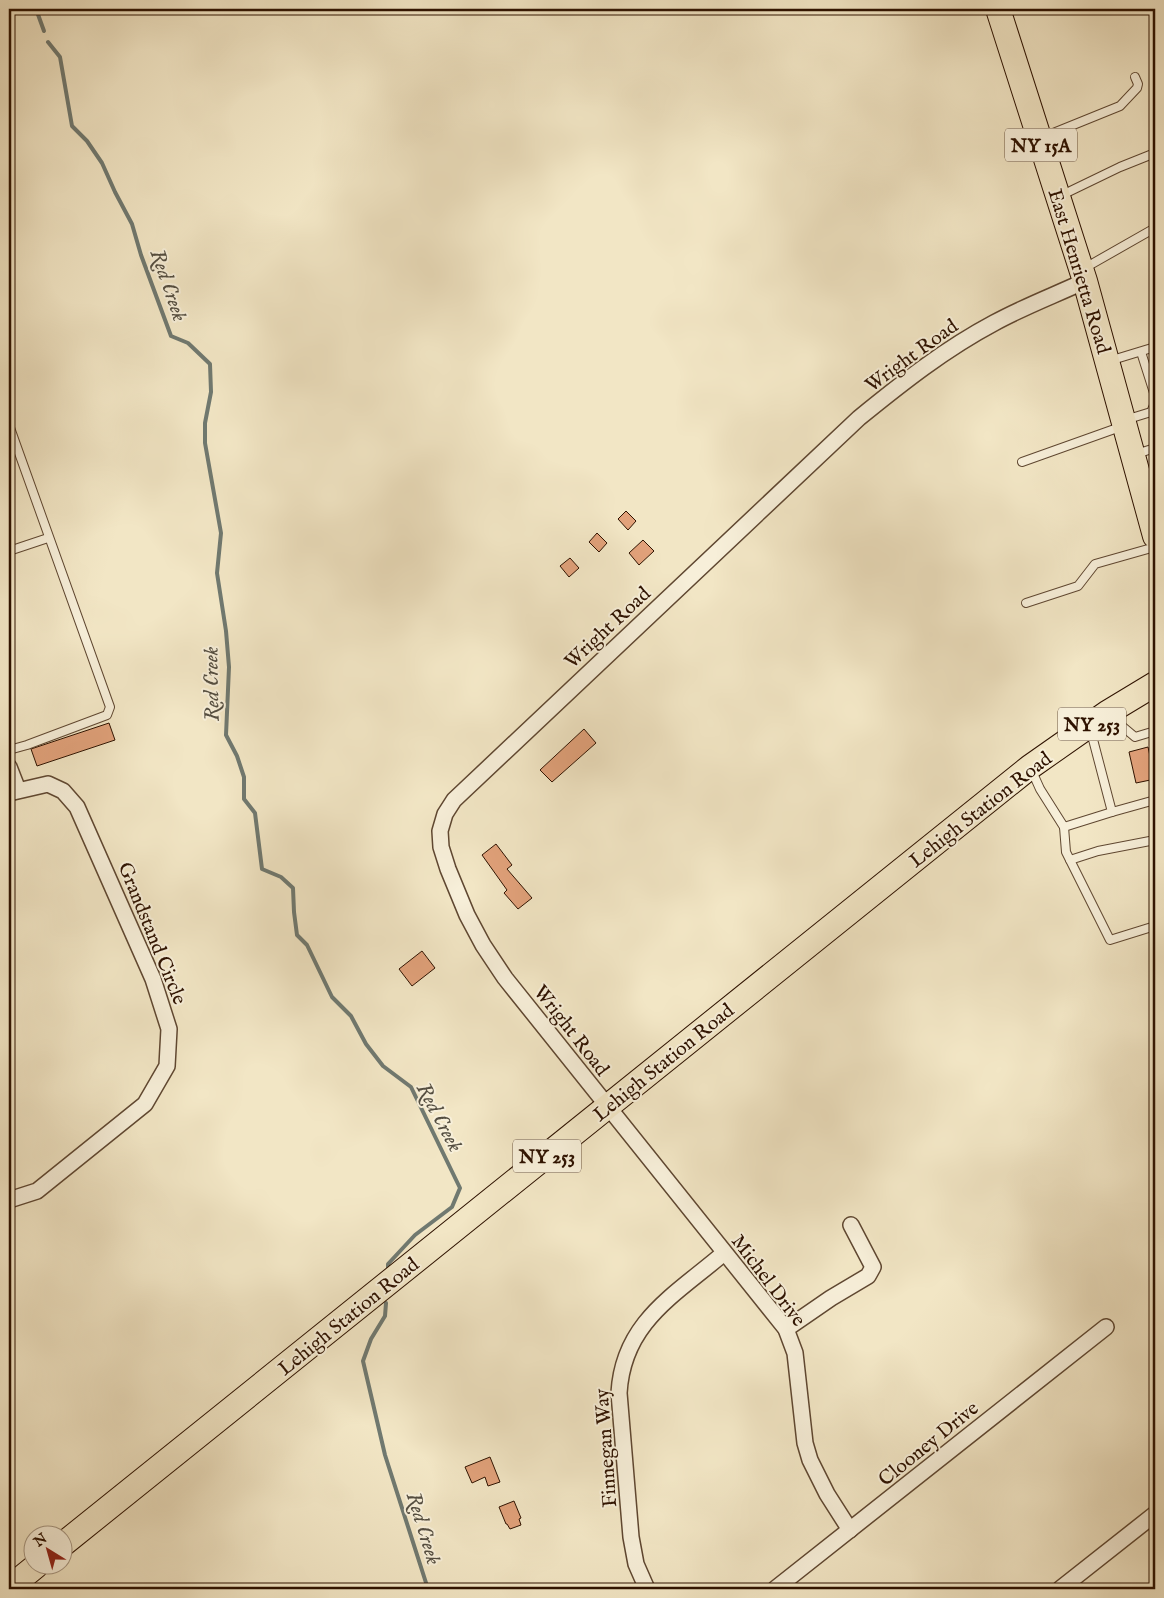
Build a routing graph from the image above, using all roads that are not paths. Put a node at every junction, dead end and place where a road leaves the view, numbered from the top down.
1 (998, 9) edge
2 (1135, 76) dead end
3 (1040, 139) junction
4 (1155, 154) edge
5 (1058, 197) junction
6 (1155, 228) edge
7 (1083, 276) junction
8 (1155, 347) edge
9 (1141, 352) junction
10 (1107, 362) junction
11 (1155, 396) edge
12 (1155, 403) edge
13 (1124, 423) junction
14 (9, 425) edge
15 (1155, 448) edge
16 (1133, 455) junction
17 (1022, 462) dead end
18 (1155, 536) edge
19 (48, 538) junction
20 (1155, 547) edge
21 (9, 551) edge
22 (1026, 603) dead end
23 (1155, 684) edge
24 (1098, 719) junction
25 (1155, 731) edge
26 (9, 750) edge
27 (9, 767) edge
28 (1030, 767) junction
29 (13, 792) edge
30 (1155, 800) edge
31 (1112, 812) junction
32 (1064, 828) junction
33 (1155, 840) edge
34 (1070, 860) junction
35 (1155, 926) edge
36 (608, 1107) junction
37 (9, 1200) edge
38 (851, 1225) dead end
39 (724, 1253) junction
40 (1106, 1327) dead end
41 (786, 1329) junction
42 (1155, 1514) edge
43 (850, 1530) junction
44 (72, 1537) edge
45 (24, 1576) edge
46 (9, 1588) edge
47 (646, 1589) edge
48 (774, 1589) edge
49 (1060, 1589) edge

1 - 3 main road, East Henrietta Road / NY 15A
2 - 3 lane
3 - 5 main road, East Henrietta Road / NY 15A
4 - 5 lane
5 - 7 main road, East Henrietta Road / NY 15A
6 - 7 lane
7 - 10 main road, East Henrietta Road / NY 15A
7 - 36 street, Wright Road
8 - 9 lane
9 - 10 lane
9 - 11 lane
10 - 13 main road, East Henrietta Road / NY 15A
12 - 13 lane
13 - 16 main road, East Henrietta Road / NY 15A
13 - 17 lane
14 - 19 lane
15 - 16 lane
16 - 18 main road, East Henrietta Road / NY 15A
19 - 21 lane
19 - 26 lane
20 - 22 lane
23 - 24 main road, Lehigh Station Road / NY 253
24 - 25 lane
24 - 28 main road, Lehigh Station Road / NY 253
24 - 31 lane
27 - 29 street
28 - 32 lane
28 - 36 main road, Lehigh Station Road / NY 253
29 - 37 street, Grandstand Circle
30 - 31 lane
31 - 32 lane
32 - 34 lane
33 - 34 lane
34 - 35 lane
36 - 39 street, Michel Drive
36 - 44 main road, Lehigh Station Road / NY 253
38 - 41 street
39 - 41 street, Michel Drive
39 - 47 street, Finnegan Way
40 - 43 street, Clooney Drive
41 - 43 street, Michel Drive
42 - 49 street
43 - 48 street, Clooney Drive
45 - 46 main road

